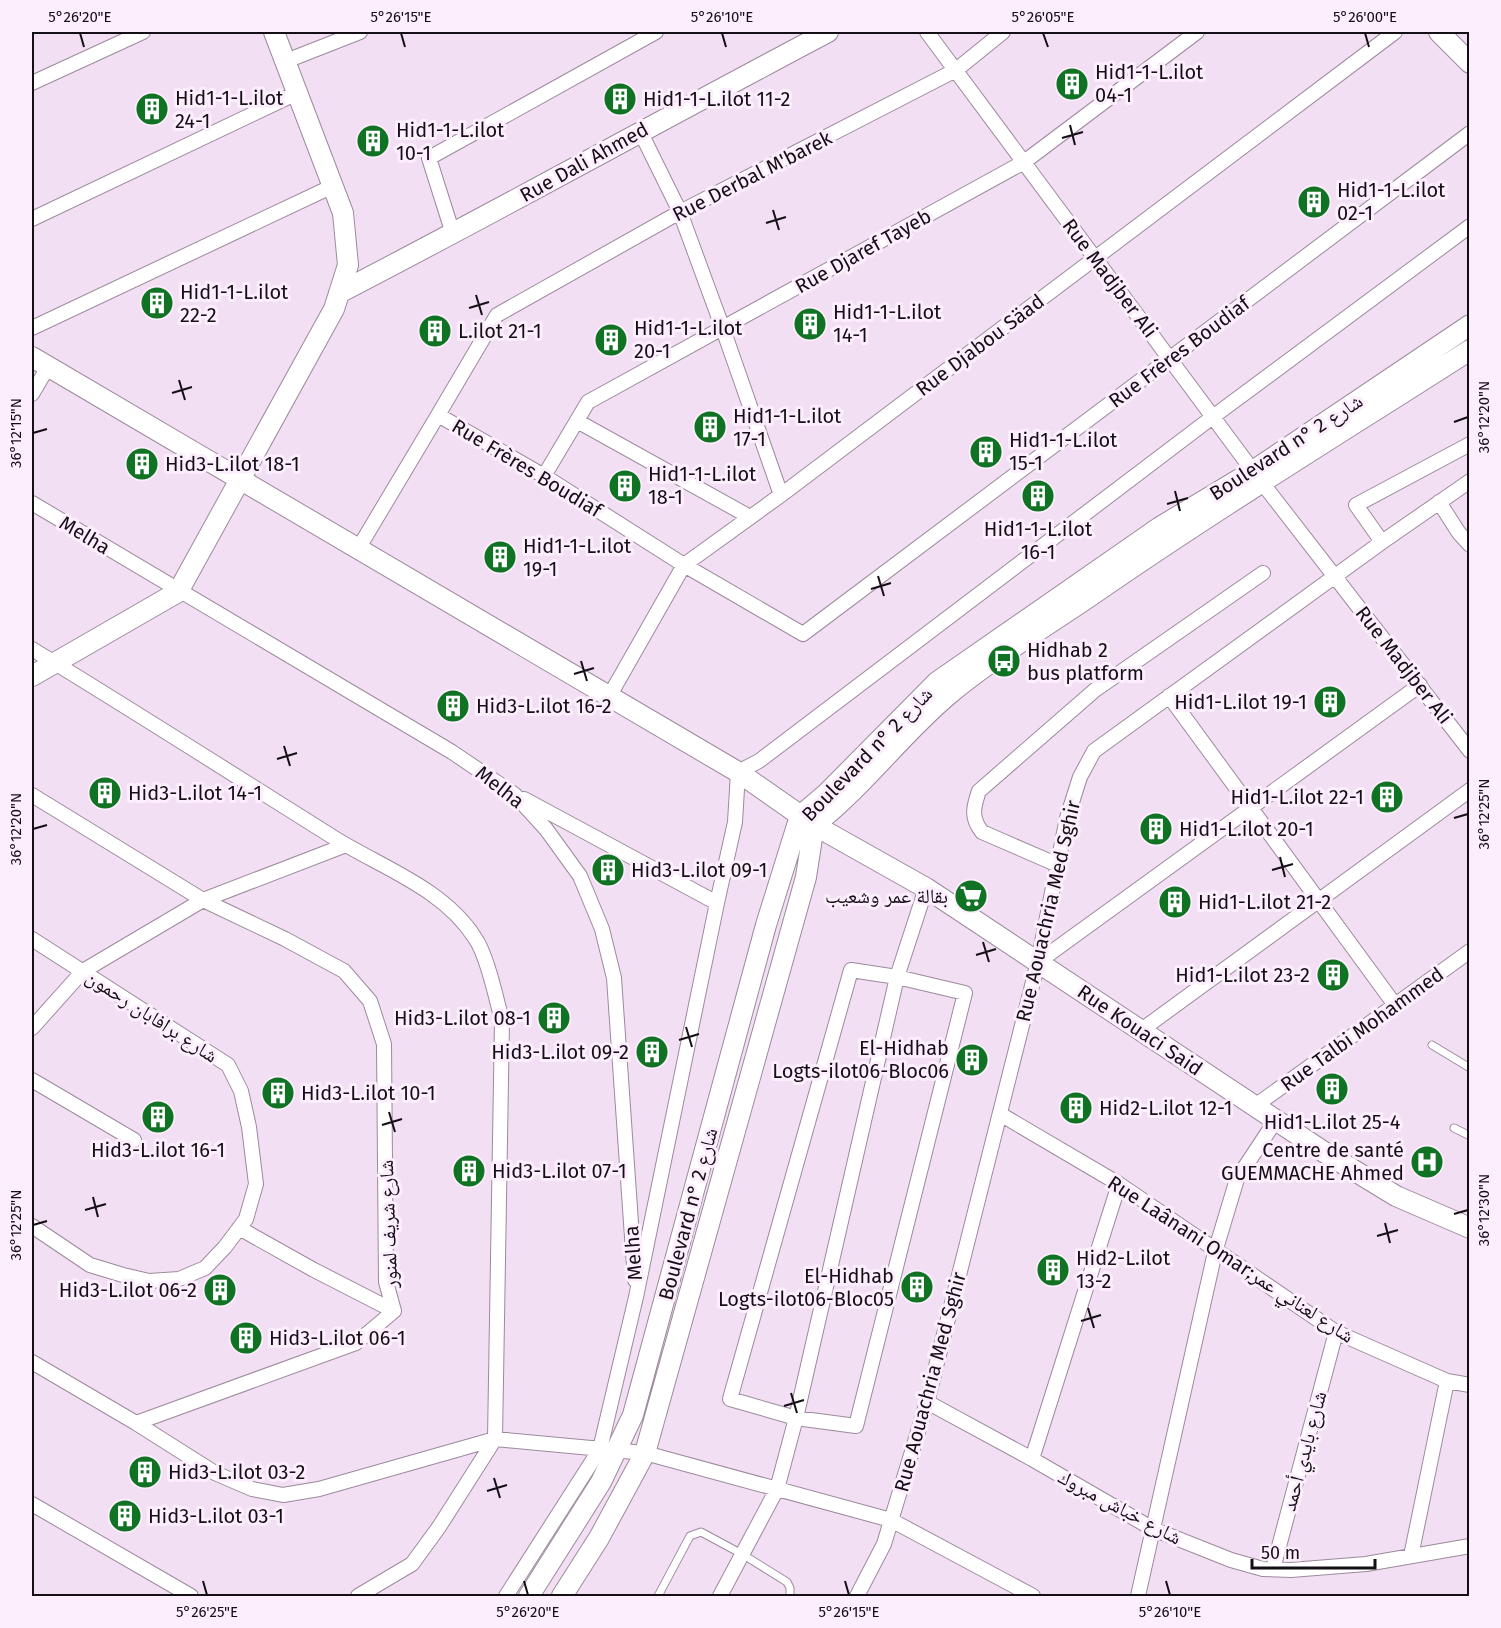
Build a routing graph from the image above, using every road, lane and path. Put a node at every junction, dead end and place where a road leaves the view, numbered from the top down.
1 (142, 32) edge
2 (274, 32) edge
3 (360, 32) edge
4 (656, 32) edge
5 (828, 32) edge
6 (927, 32) edge
7 (1004, 32) edge
8 (1197, 32) edge
9 (1395, 32) edge
10 (1439, 32) edge
11 (286, 61) junction
12 (1470, 63) edge
13 (956, 70) junction
14 (32, 82) edge
15 (297, 93) junction
16 (640, 131) junction
17 (1470, 133) edge
18 (1024, 162) junction
19 (333, 186) junction
20 (680, 212) junction
21 (32, 219) edge
22 (1470, 226) edge
23 (453, 234) junction
24 (1095, 258) junction
25 (339, 293) junction
26 (497, 315) joint
27 (1470, 325) edge
28 (32, 328) edge
29 (723, 329) junction
30 (1470, 350) edge
31 (1170, 358) junction
32 (40, 362) edge
33 (32, 394) edge
34 (438, 415) junction
35 (1214, 416) junction
36 (577, 421) junction
37 (1470, 444) edge
38 (544, 476) junction
39 (1258, 477) junction
40 (240, 480) junction
41 (1470, 481) edge
42 (781, 495) junction
43 (1439, 502) junction
44 (32, 503) edge
45 (750, 517) junction
46 (1382, 542) junction
47 (1470, 545) edge
48 (358, 549) junction
49 (684, 565) junction
50 (1263, 573) dead end
51 (1335, 576) junction
52 (178, 591) junction
53 (32, 649) edge
54 (54, 663) junction
55 (32, 676) edge
56 (1420, 685) junction
57 (610, 695) junction
58 (1169, 696) junction
59 (1470, 751) edge
60 (738, 771) junction
61 (1470, 790) edge
62 (514, 794) junction
63 (32, 795) edge
64 (1251, 808) junction
65 (807, 821) junction
66 (346, 845) junction
67 (1058, 865) junction
68 (926, 888) junction
69 (203, 900) junction
70 (1319, 900) junction
71 (717, 903) junction
72 (32, 939) edge
73 (1470, 951) edge
74 (1038, 962) junction
75 (83, 971) junction
76 (897, 977) junction
77 (1395, 1005) junction
78 (32, 1028) edge
79 (1140, 1031) junction
80 (1432, 1045) dead end
81 (1470, 1068) edge
82 (32, 1080) edge
83 (1255, 1106) junction
84 (1000, 1114) junction
85 (1276, 1120) junction
86 (1454, 1128) dead end
87 (1470, 1136) edge
88 (134, 1140) dead end
89 (1119, 1184) junction
90 (32, 1226) edge
91 (239, 1228) junction
92 (1470, 1228) edge
93 (1215, 1252) junction
94 (636, 1297) junction
95 (394, 1311) junction
96 (1336, 1332) junction
97 (32, 1362) edge
98 (1447, 1381) junction
99 (1470, 1385) edge
100 (927, 1402) junction
101 (796, 1418) junction
102 (136, 1424) junction
103 (495, 1439) junction
104 (608, 1449) junction
105 (645, 1453) junction
106 (1032, 1459) junction
107 (777, 1489) junction
108 (32, 1504) edge
109 (891, 1520) junction
110 (1153, 1529) junction
111 (1470, 1546) edge
112 (742, 1554) junction
113 (1411, 1556) junction
114 (1273, 1569) junction
115 (191, 1596) edge
116 (358, 1596) edge
117 (506, 1596) edge
118 (529, 1596) edge
119 (562, 1596) edge
120 (658, 1596) edge
121 (720, 1596) edge
122 (790, 1596) edge
123 (856, 1596) edge
124 (1033, 1596) edge
125 (1138, 1596) edge

1 - 14 street
2 - 11 street
3 - 11 street
4 - 23 street
5 - 16 street, Rue Dali Ahmed
6 - 13 street, Rue Madjber Ali
7 - 13 street, Rue Derbal M'barek
8 - 18 street, Rue Djaref Tayeb
9 - 24 street, Rue Djabou Säad
10 - 12 street
11 - 15 street
13 - 18 street, Rue Madjber Ali
13 - 20 street, Rue Derbal M'barek
15 - 19 street
15 - 21 street
16 - 20 street
16 - 23 street, Rue Dali Ahmed
17 - 31 street, Rue Frères Boudiaf
18 - 24 street, Rue Madjber Ali
18 - 29 street, Rue Djaref Tayeb
19 - 25 street
19 - 28 street
20 - 26 street, Rue Derbal M'barek
20 - 29 street
22 - 35 street
23 - 25 street, Rue Dali Ahmed
24 - 31 street, Rue Madjber Ali
24 - 42 street, Rue Djabou Säad
25 - 40 street
26 - 34 street, Rue Frères Boudiaf
27 - 39 street, Boulevard n° شارع 2
29 - 36 street, Rue Djaref Tayeb
29 - 42 street
30 - 39 street, Boulevard n° شارع 2
31 - 35 street, Rue Madjber Ali
31 - 49 street, Rue Frères Boudiaf
32 - 33 street
32 - 40 street, Rue Kouaci Said
34 - 38 street, Rue Frères Boudiaf
34 - 48 street
35 - 39 street, Rue Madjber Ali
35 - 60 street
36 - 38 street, Rue Djaref Tayeb
36 - 45 street
37 - 46 street
38 - 49 street, Rue Frères Boudiaf
39 - 51 street, Rue Madjber Ali
39 - 65 street, Boulevard n° شارع 2
40 - 48 street, Rue Kouaci Said
40 - 52 street
41 - 43 street, Rue Aouachria Med Sghir
42 - 45 street, Rue Djabou Säad
43 - 46 street, Rue Aouachria Med Sghir
43 - 47 street
44 - 52 street, Melha
45 - 49 street, Rue Djabou Säad
46 - 51 street, Rue Aouachria Med Sghir
48 - 57 street, Rue Kouaci Said
49 - 57 street, Rue Djabou Säad
50 - 67 street
51 - 56 street, Rue Madjber Ali
51 - 58 street, Rue Aouachria Med Sghir
52 - 54 street
52 - 62 street, Melha
53 - 54 street
54 - 55 street
54 - 66 street
56 - 59 street, Rue Madjber Ali
56 - 64 street
57 - 60 street, Rue Kouaci Said
58 - 64 street
58 - 67 street, Rue Aouachria Med Sghir
60 - 65 street, Rue Kouaci Said
60 - 71 street
61 - 70 street
62 - 71 street
62 - 94 street, Melha
63 - 69 street, شارع شريف لمنور
64 - 70 street
64 - 74 street
65 - 68 street, Rue Kouaci Said
65 - 104 street, Boulevard n° شارع 2
65 - 105 street, Boulevard n° شارع 2
66 - 69 street
66 - 103 street
67 - 74 street, Rue Aouachria Med Sghir
68 - 74 street, Rue Kouaci Said
68 - 76 street
69 - 75 street
69 - 95 street, شارع شريف لمنور
70 - 77 street
70 - 79 street
71 - 94 street
72 - 75 street, شارع برافابان رحمون
73 - 77 street, Rue Talbi Mohammed
74 - 79 street, Rue Kouaci Said
74 - 84 street, Rue Aouachria Med Sghir
75 - 78 street
75 - 91 street, شارع برافابان رحمون
76 - 101 street
76 - 101 street
76 - 101 street
77 - 83 street, Rue Talbi Mohammed
79 - 83 street, Rue Kouaci Said
80 - 81 lane
82 - 88 street
83 - 85 street, Rue Kouaci Said
84 - 89 street, Rue Laânani Omar;شارع لعناني عمر
84 - 100 street, Rue Aouachria Med Sghir
85 - 92 street, Rue Kouaci Said
85 - 93 street
86 - 87 lane
89 - 93 street, Rue Laânani Omar;شارع لعناني عمر
89 - 106 street
90 - 91 street, شارع برافابان رحمون
91 - 95 street
93 - 96 street, Rue Laânani Omar;شارع لعناني عمر
93 - 110 street
94 - 104 street
95 - 102 street, شارع شريف لمنور
96 - 98 street, Rue Laânani Omar;شارع لعناني عمر
96 - 114 street, شارع بايدي أحمد
97 - 102 street
98 - 99 street, Rue Laânani Omar;شارع لعناني عمر
98 - 113 street
100 - 106 street, شارع خباش مبروك
100 - 109 street, Rue Aouachria Med Sghir
101 - 107 street
102 - 103 street
103 - 104 street
103 - 116 street
104 - 105 street
104 - 117 street
104 - 118 street, Boulevard n° شارع 2
105 - 107 street
105 - 119 street, Boulevard n° شارع 2
106 - 110 street, شارع خباش مبروك
107 - 109 street
107 - 112 street
108 - 115 street
109 - 123 street, Rue Aouachria Med Sghir
109 - 124 street
110 - 114 street, شارع خباش مبروك
110 - 125 street
111 - 113 street, شارع خباش مبروك
112 - 120 lane
112 - 121 street
112 - 122 lane
113 - 114 street, شارع خباش مبروك

